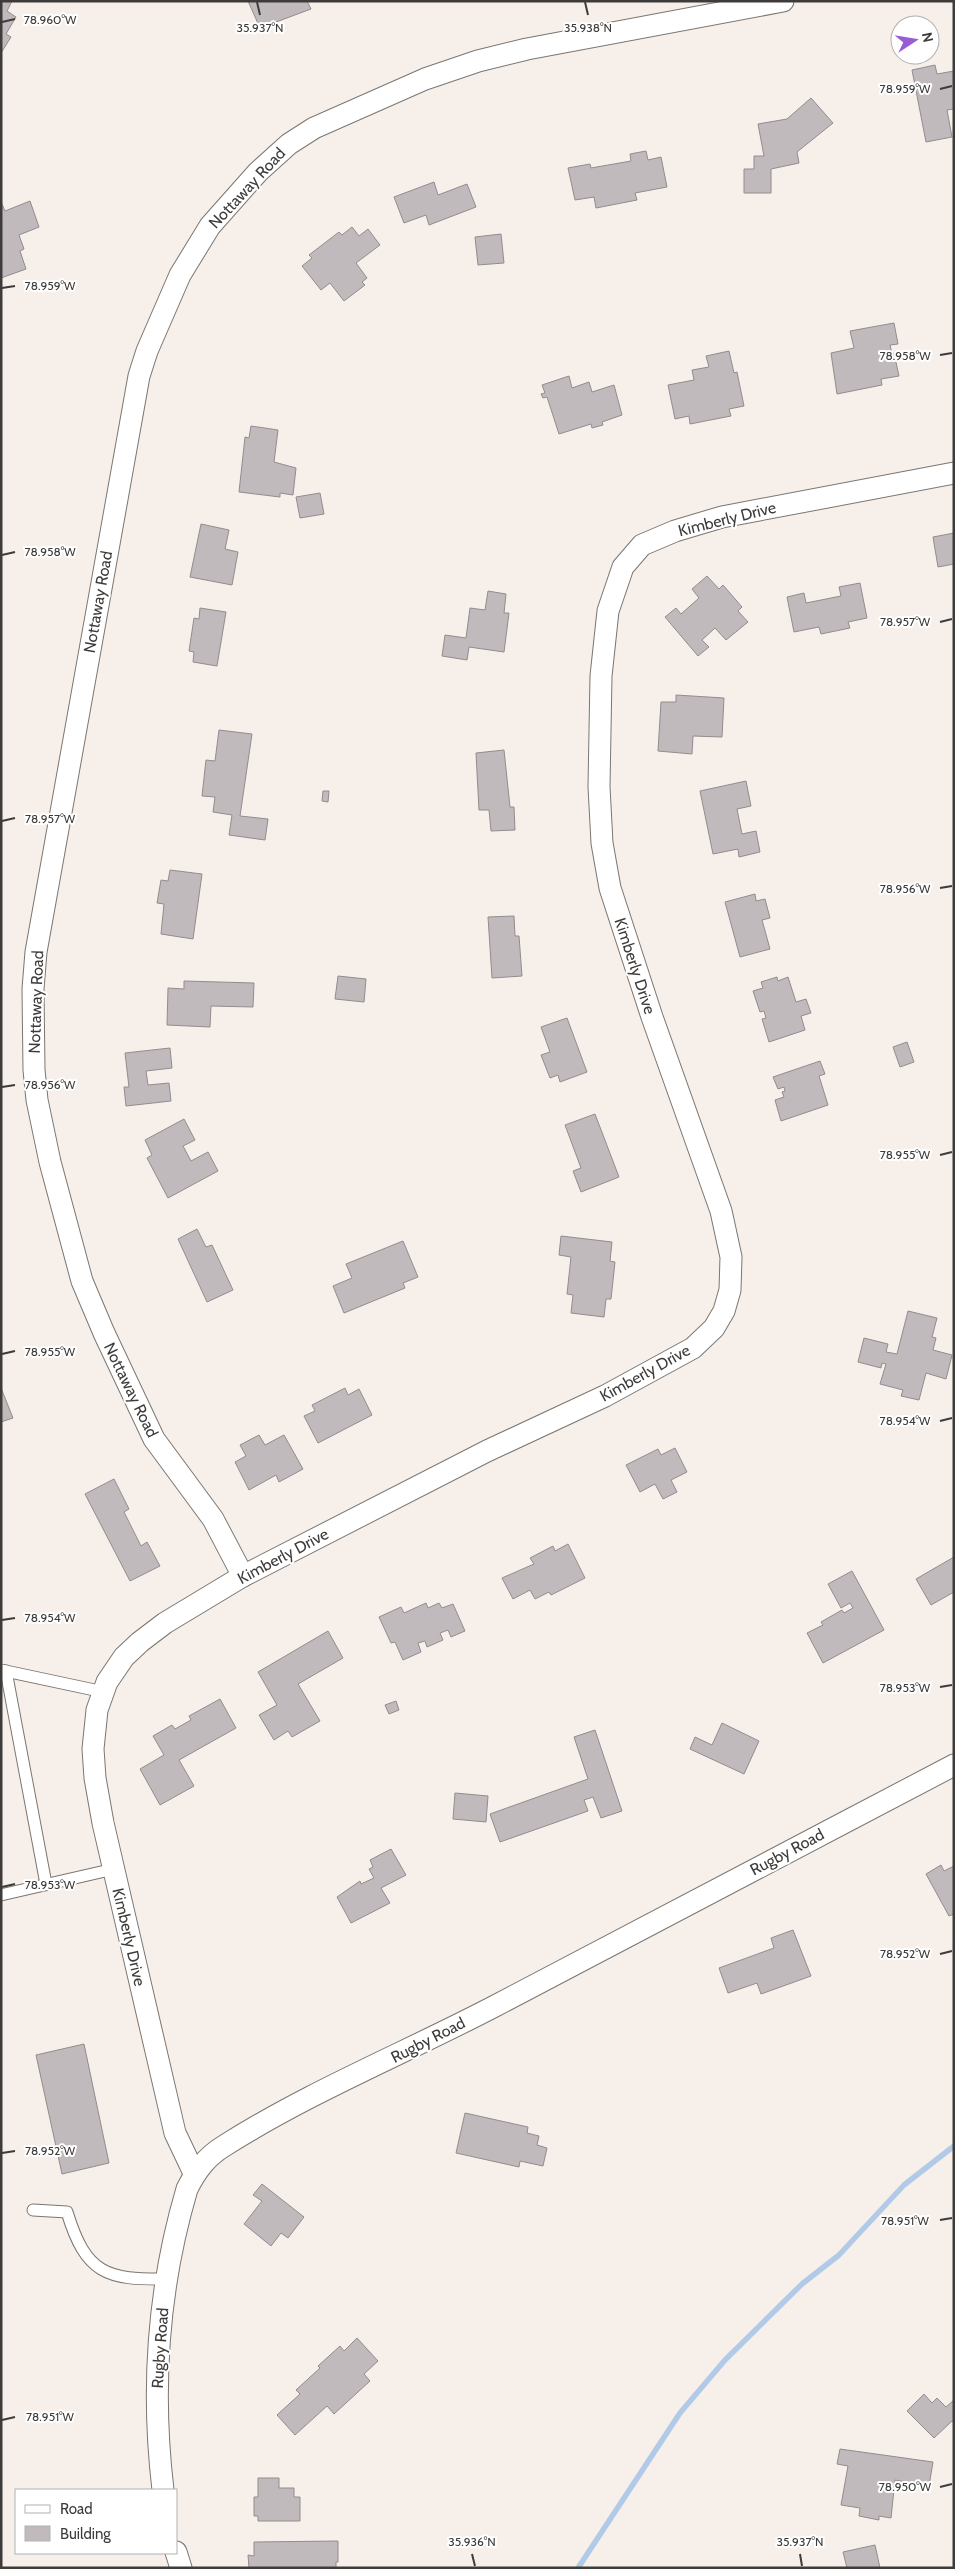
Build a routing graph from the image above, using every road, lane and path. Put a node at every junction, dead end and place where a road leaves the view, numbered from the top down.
1 (782, 1) edge
2 (954, 473) edge
3 (243, 1576) junction
4 (3, 1670) edge
5 (104, 1692) junction
6 (954, 1764) edge
7 (114, 1869) junction
8 (46, 1884) junction
9 (1, 1894) edge
10 (194, 2173) junction
11 (33, 2210) dead end
12 (168, 2279) junction
13 (163, 2489) edge
14 (177, 2554) edge
15 (181, 2568) edge

1 - 3 street, Nottaway Road
2 - 3 street, Kimberly Drive
3 - 5 street, Kimberly Drive
4 - 5 lane
4 - 8 lane
5 - 7 street, Kimberly Drive
6 - 10 street, Rugby Road
7 - 8 lane
7 - 10 street, Kimberly Drive
8 - 9 lane
10 - 12 street, Rugby Road
11 - 12 lane
12 - 13 street, Rugby Road
14 - 15 street

